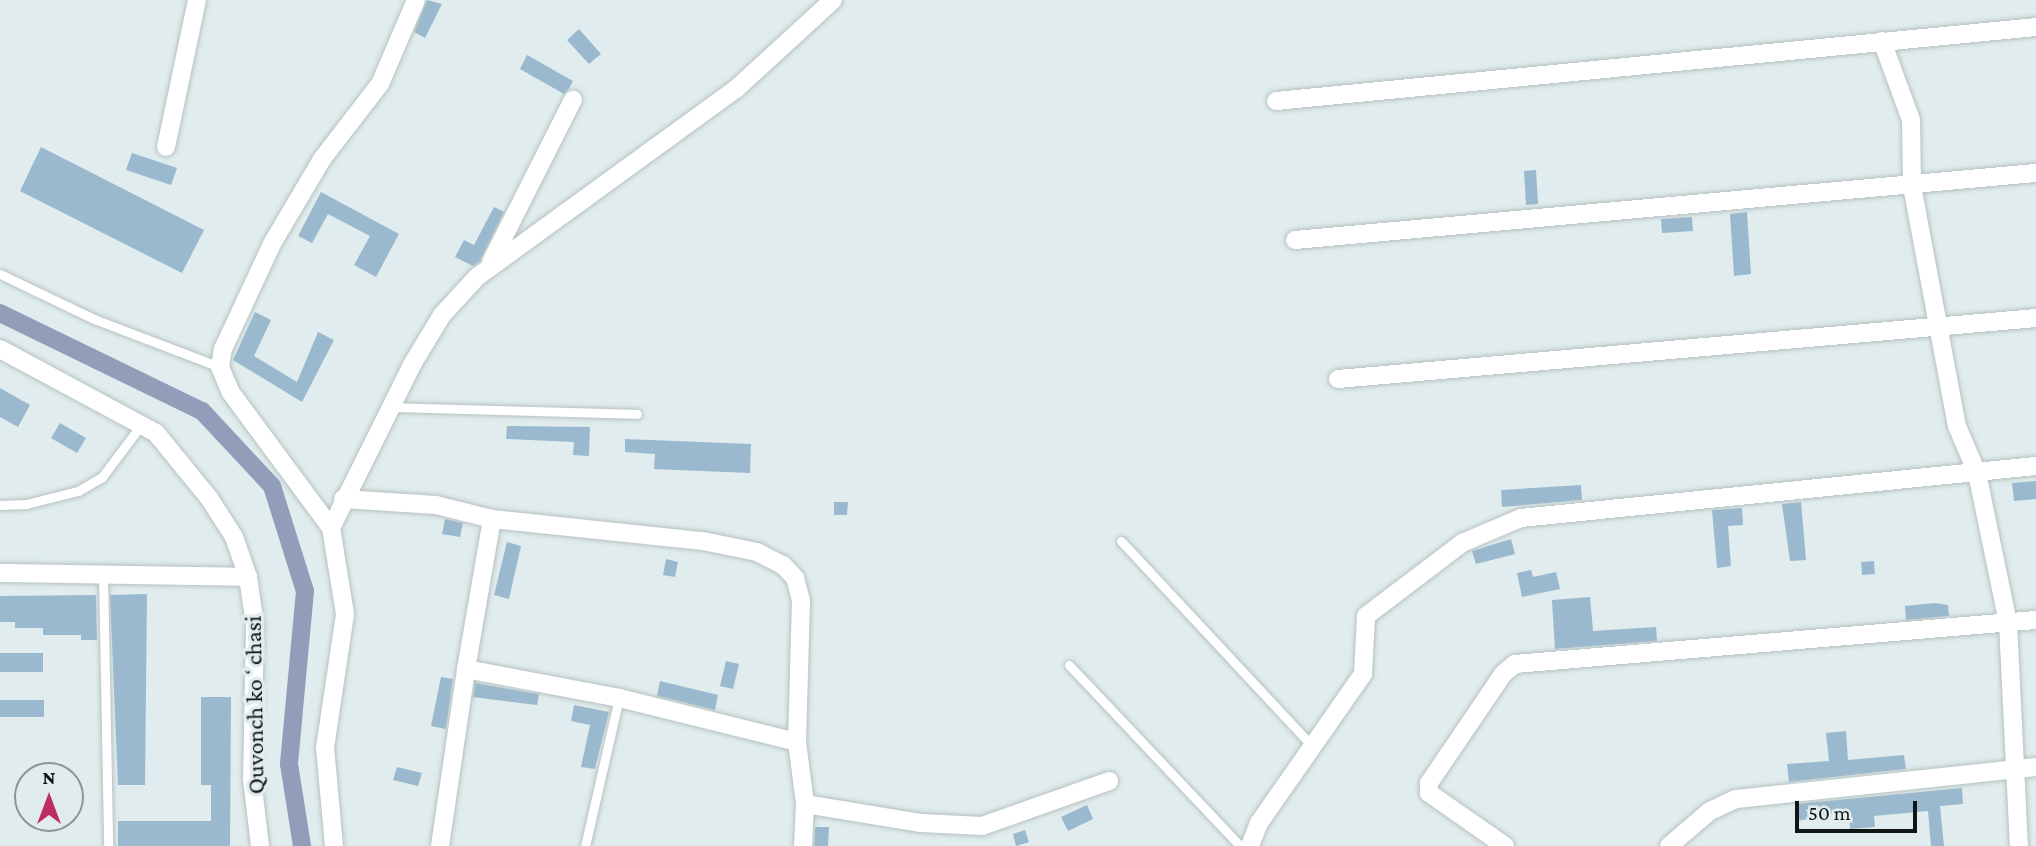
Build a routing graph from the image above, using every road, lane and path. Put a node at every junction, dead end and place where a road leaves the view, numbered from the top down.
1 (197, 0) edge
2 (416, 0) edge
3 (833, 0) edge
4 (2036, 27) edge
5 (1882, 41) junction
6 (573, 100) dead end
7 (1276, 101) dead end
8 (166, 147) dead end
9 (2036, 173) edge
10 (1912, 186) junction
11 (1295, 240) dead end
12 (488, 268) junction
13 (0, 274) edge
14 (2036, 318) edge
15 (1938, 327) junction
16 (0, 349) edge
17 (220, 367) junction
18 (1338, 379) dead end
19 (390, 407) junction
20 (637, 414) dead end
21 (141, 425) junction
22 (2036, 467) edge
23 (1976, 473) junction
24 (343, 499) junction
25 (0, 505) edge
26 (492, 519) junction
27 (331, 528) junction
28 (1121, 541) dead end
29 (0, 573) edge
30 (103, 574) junction
31 (248, 577) junction
32 (2036, 620) edge
33 (2008, 623) junction
34 (1069, 665) dead end
35 (466, 669) junction
36 (619, 698) junction
37 (797, 742) junction
38 (1314, 748) junction
39 (2036, 767) edge
40 (2014, 770) junction
41 (1109, 781) dead end
42 (805, 804) junction
43 (108, 846) edge
44 (260, 846) edge
45 (334, 846) edge
46 (440, 846) edge
47 (585, 846) edge
48 (803, 846) edge
49 (1240, 846) edge
50 (1250, 846) edge
51 (1505, 846) edge
52 (1670, 846) edge
53 (2019, 846) edge

1 - 8 street
2 - 17 street
3 - 12 street
4 - 5 street
5 - 7 street
5 - 10 street
6 - 12 street
9 - 10 street
10 - 11 street
10 - 15 street
12 - 19 street
13 - 17 lane
14 - 15 street
15 - 18 street
15 - 23 street
16 - 21 street, Quvonch koʻchasi
17 - 27 street
19 - 20 lane
19 - 24 street
21 - 25 lane
21 - 31 street, Quvonch koʻchasi
22 - 23 street
23 - 33 street
23 - 38 street
24 - 26 street
24 - 27 street
26 - 35 street
26 - 37 street
27 - 45 street
28 - 38 lane
29 - 30 street
30 - 31 street
30 - 43 lane
31 - 44 street, Quvonch koʻchasi
32 - 33 street
33 - 40 street
33 - 51 street
34 - 49 lane
35 - 36 street
35 - 46 street
36 - 37 street
36 - 47 lane
37 - 42 street
38 - 50 street
39 - 40 street
40 - 52 street
40 - 53 street
41 - 42 street
42 - 48 street

